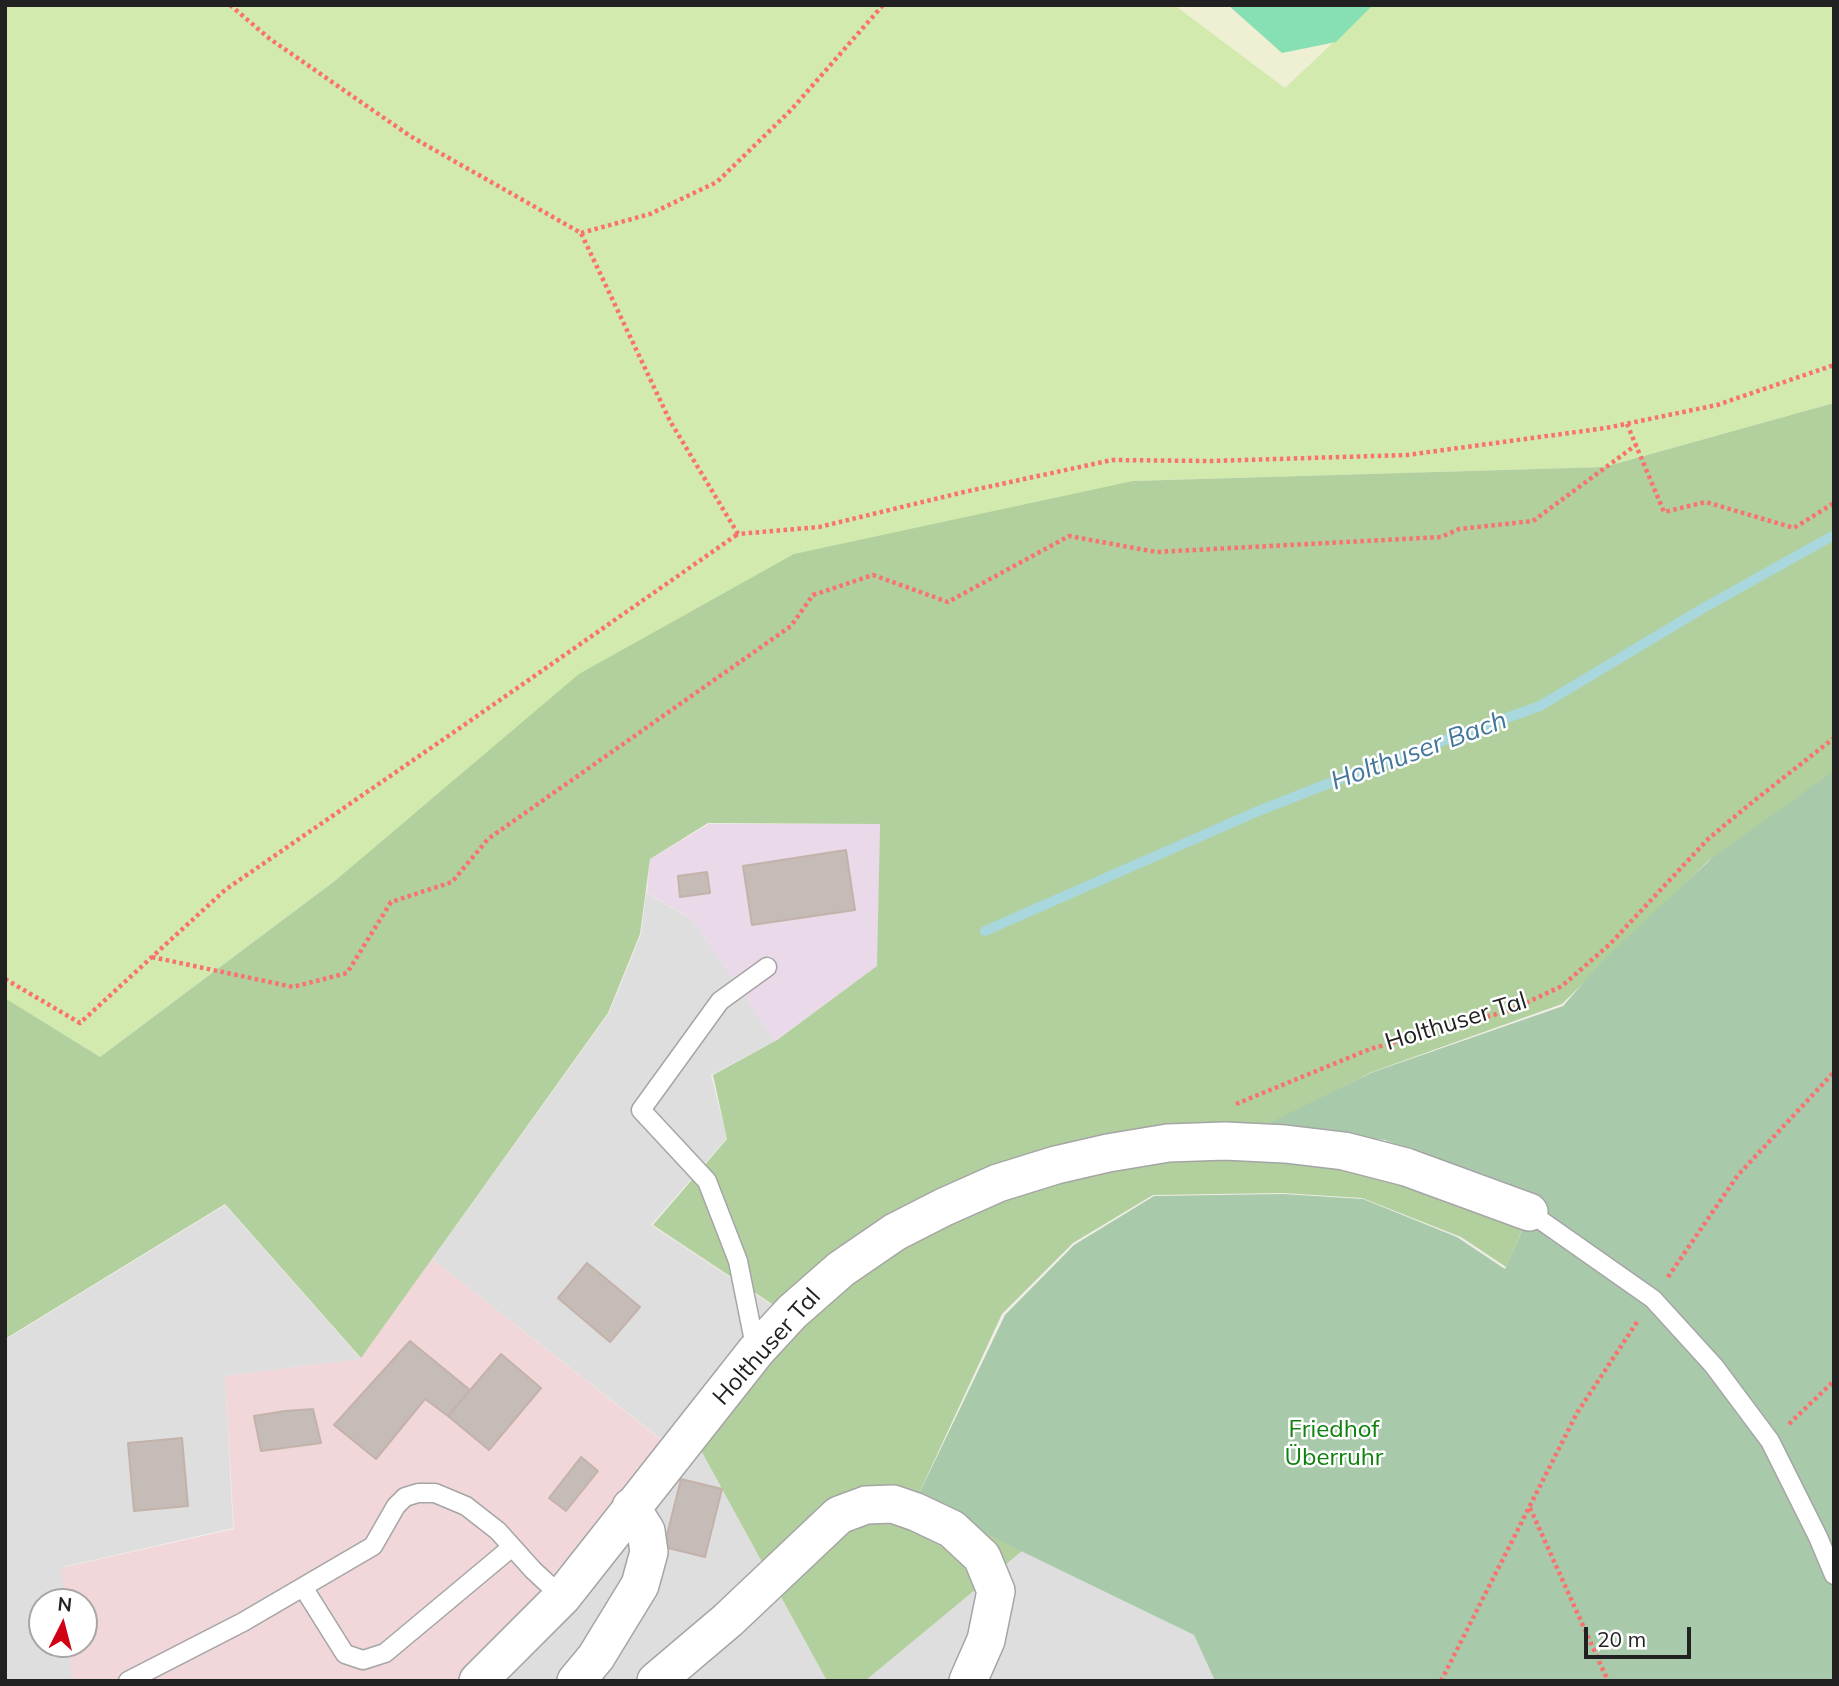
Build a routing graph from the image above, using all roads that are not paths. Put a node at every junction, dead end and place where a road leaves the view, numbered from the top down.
1 (767, 967) dead end
2 (1530, 1212) joint
3 (756, 1351) junction
4 (631, 1507) junction
5 (512, 1547) junction
6 (1834, 1575) edge
7 (303, 1587) junction
8 (562, 1597) junction
9 (128, 1681) edge
10 (478, 1681) edge
11 (576, 1681) edge
12 (656, 1681) edge
13 (968, 1681) edge

1 - 3 lane
2 - 3 street, Holthuser Tal
2 - 6 lane
3 - 4 street, Holthuser Tal
4 - 8 street, Holthuser Tal
4 - 11 street
5 - 7 lane
5 - 7 lane
5 - 8 lane
7 - 9 lane
8 - 10 street, Holthuser Tal
12 - 13 street

